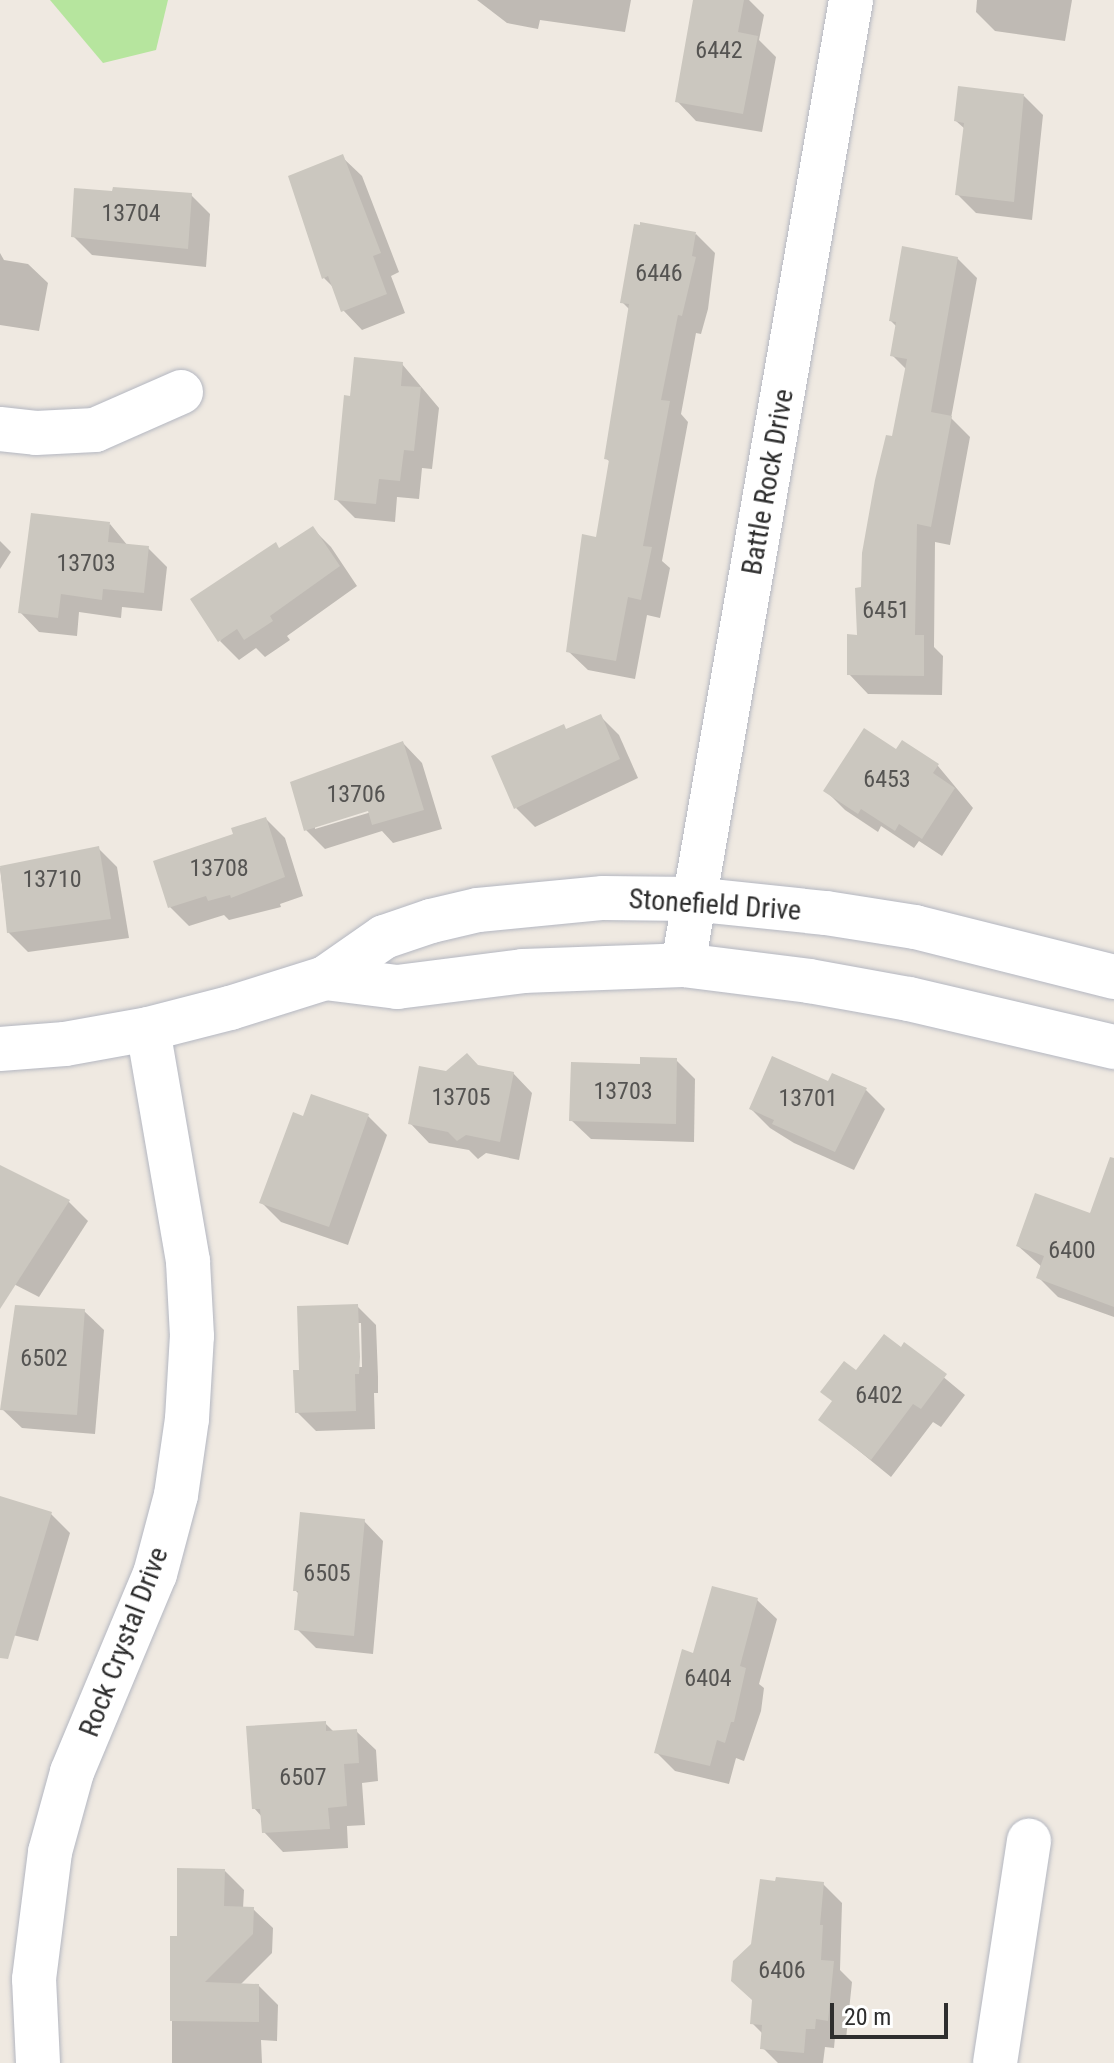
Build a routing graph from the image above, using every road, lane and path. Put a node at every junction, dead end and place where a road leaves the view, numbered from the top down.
1 (851, 0) edge
2 (181, 392) dead end
3 (0, 429) edge
4 (692, 899) junction
5 (683, 965) junction
6 (1114, 977) edge
7 (325, 978) junction
8 (148, 1029) junction
9 (1114, 1047) edge
10 (0, 1049) edge
11 (1029, 1841) dead end
12 (38, 2063) edge
13 (995, 2063) edge

1 - 4 street, Battle Rock Drive
2 - 3 street
4 - 5 street, Battle Rock Drive
4 - 6 street, Stonefield Drive
4 - 7 street, Stonefield Drive
5 - 7 street, Stonefield Drive
5 - 9 street, Stonefield Drive
7 - 8 street, Stonefield Drive
8 - 10 street, Stonefield Drive
8 - 12 street, Rock Crystal Drive
11 - 13 street

